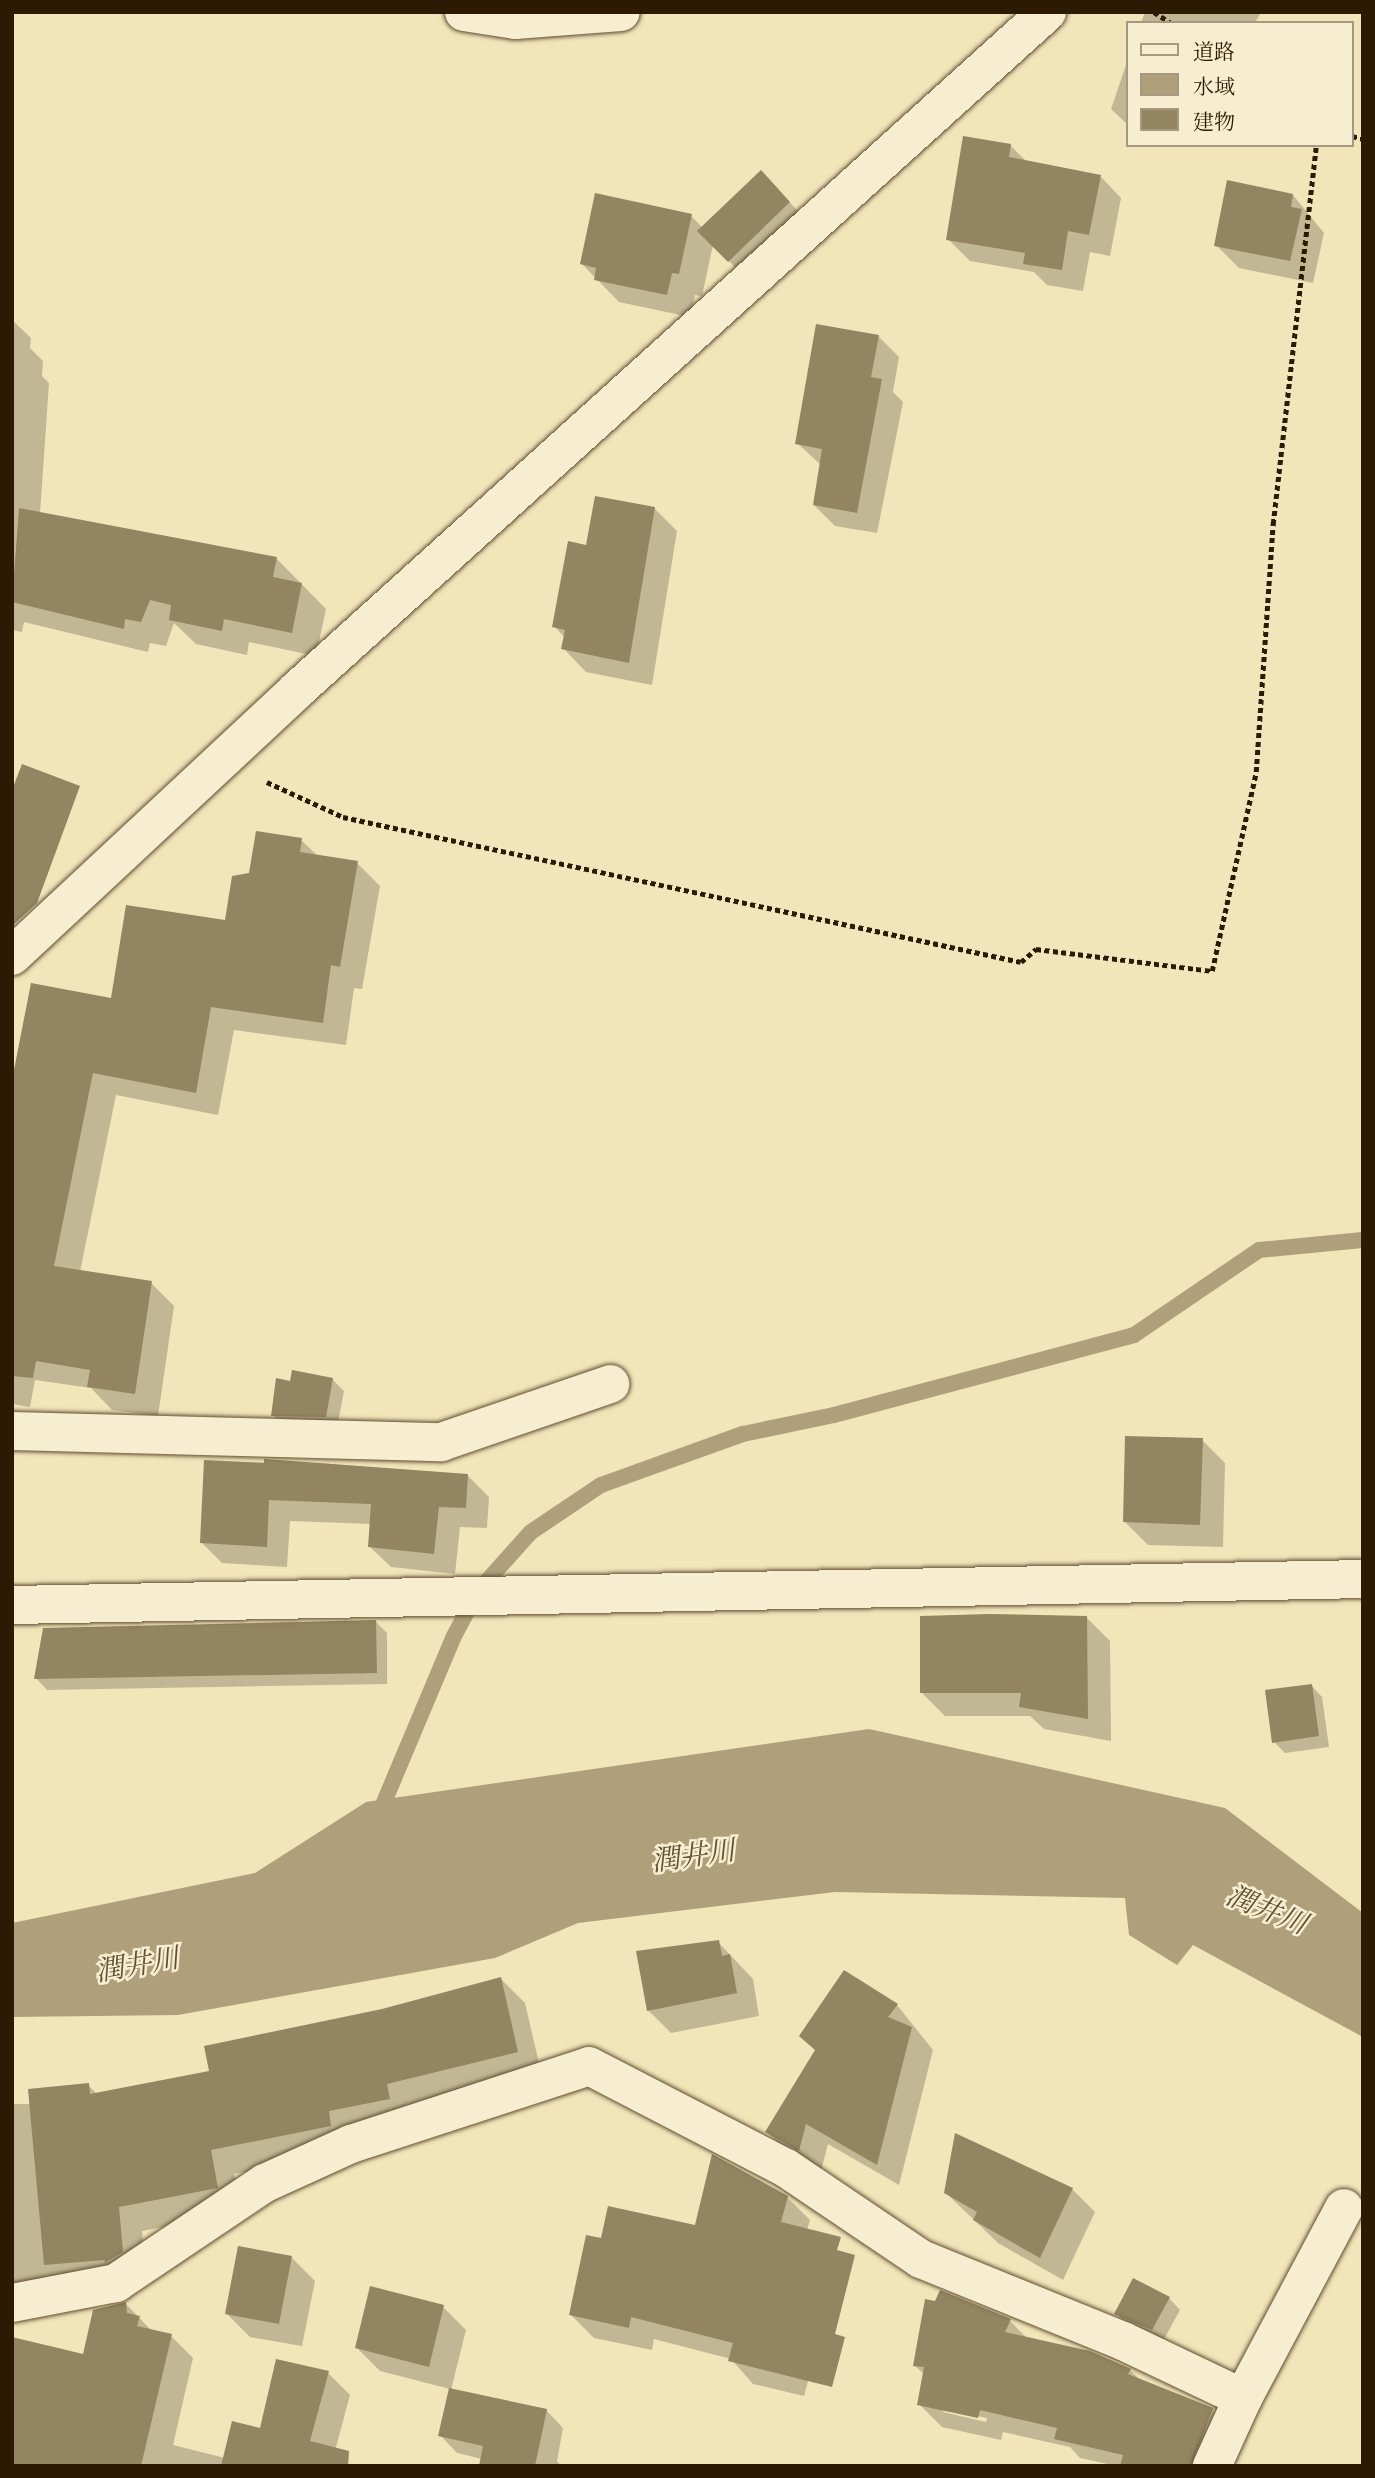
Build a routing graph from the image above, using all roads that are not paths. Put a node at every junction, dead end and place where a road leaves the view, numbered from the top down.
1 (464, 12) edge
2 (621, 12) edge
3 (1047, 12) edge
4 (12, 956) edge
5 (610, 1384) dead end
6 (12, 1432) edge
7 (1363, 1578) edge
8 (12, 1605) edge
9 (1345, 2208) dead end
10 (12, 2303) edge
11 (1243, 2398) junction
12 (1212, 2466) edge

1 - 2 street
3 - 4 street
5 - 6 street
7 - 8 street
9 - 11 street
10 - 11 street
11 - 12 street

